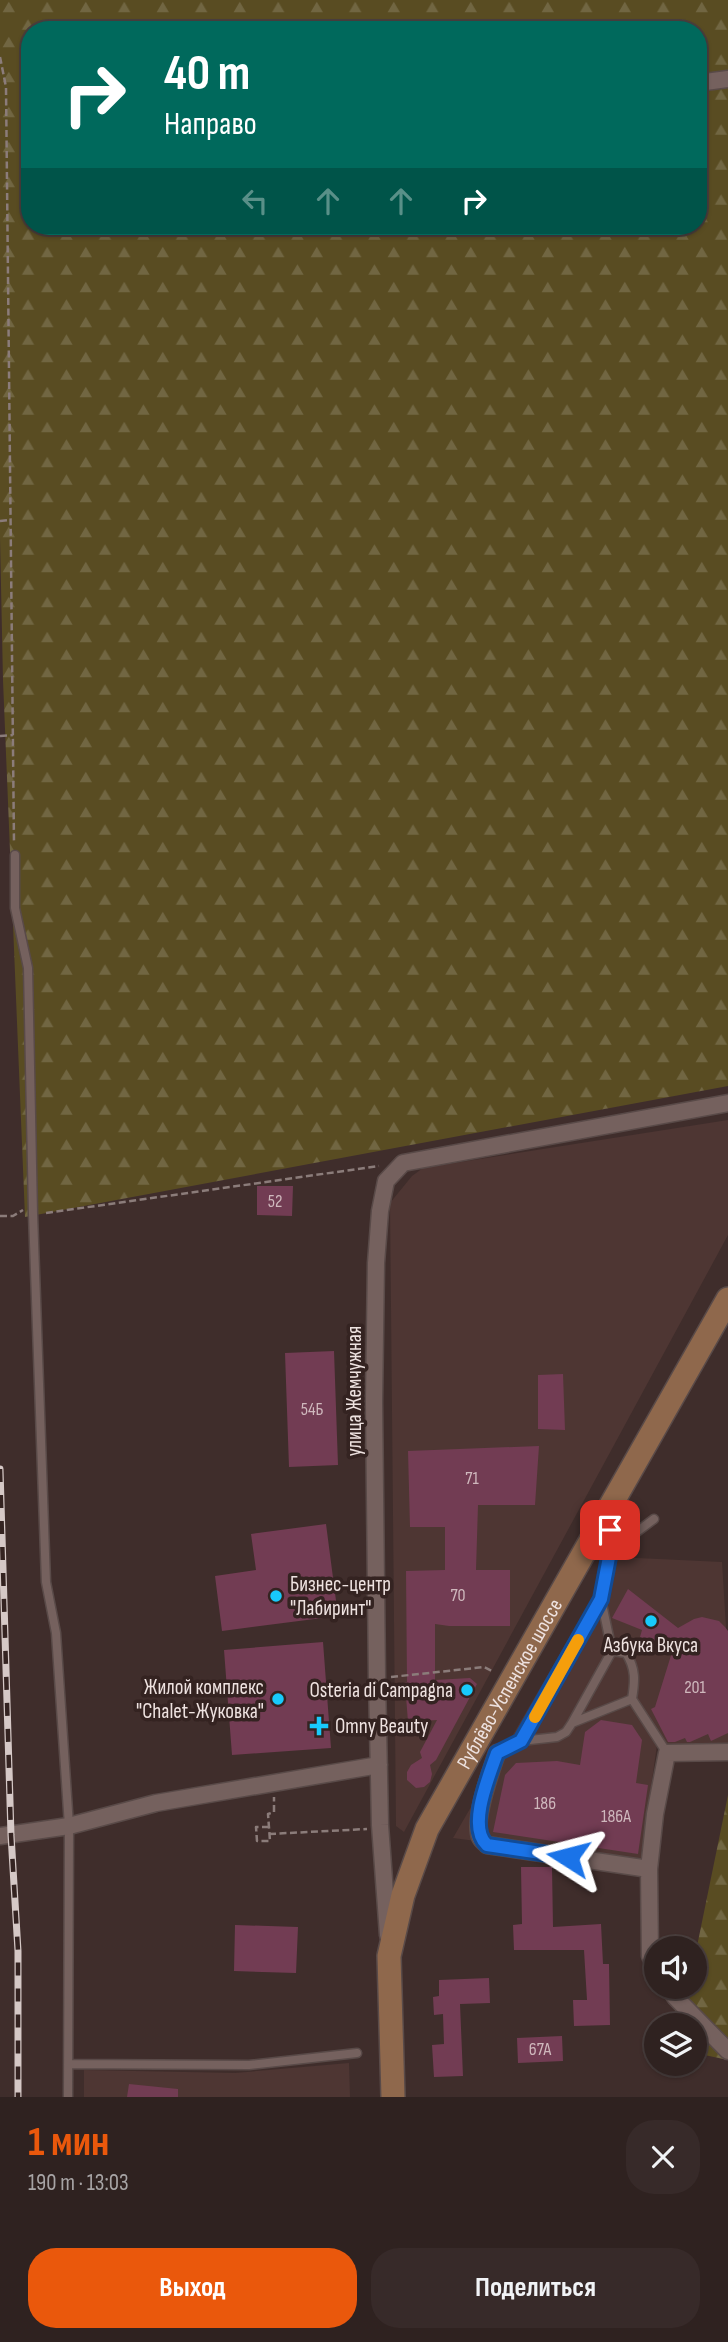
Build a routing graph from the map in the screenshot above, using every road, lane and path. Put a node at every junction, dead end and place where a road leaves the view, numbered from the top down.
1 (0, 57) edge
2 (728, 79) edge
3 (707, 82) edge
4 (7, 225) junction
5 (0, 226) edge
6 (0, 253) edge
7 (7, 253) junction
8 (10, 520) junction
9 (0, 521) edge
10 (13, 735) junction
11 (0, 736) edge
12 (15, 855) joint
13 (728, 1103) edge
14 (403, 1163) junction
15 (33, 1203) junction
16 (33, 1214) junction
17 (0, 1216) edge
18 (728, 1299) edge
19 (610, 1508) junction
20 (654, 1519) dead end
21 (610, 1552) junction
22 (601, 1599) junction
23 (612, 1651) junction
24 (495, 1673) dead end
25 (377, 1679) junction
26 (632, 1699) junction
27 (572, 1723) junction
28 (521, 1741) junction
29 (728, 1752) edge
30 (497, 1753) junction
31 (667, 1753) junction
32 (379, 1765) junction
33 (463, 1765) junction
34 (273, 1783) junction
35 (69, 1826) junction
36 (269, 1827) junction
37 (363, 1830) dead end
38 (269, 1834) junction
39 (0, 1836) edge
40 (649, 1869) junction
41 (650, 1936) edge
42 (389, 1956) junction
43 (677, 1999) edge
44 (728, 2051) edge
45 (358, 2053) dead end
46 (68, 2064) junction
47 (68, 2097) edge
48 (393, 2097) edge

1 - 4 path
2 - 3 street
4 - 5 path
4 - 7 path
6 - 7 path
7 - 8 path
8 - 9 path
8 - 10 path
10 - 11 path
10 - 12 path
12 - 15 lane
13 - 14 street
14 - 16 path
14 - 25 street, улица Жемчужная
15 - 16 lane
15 - 17 path
16 - 35 lane
18 - 19 main road, Рублёво-Успенское шоссе
19 - 21 lane
19 - 33 main road, Рублёво-Успенское шоссе
20 - 21 lane
21 - 22 lane
22 - 23 lane
22 - 28 lane
23 - 26 lane
23 - 27 lane
24 - 25 path
25 - 32 street, улица Жемчужная
26 - 27 lane
26 - 31 lane
27 - 28 lane
28 - 30 lane
29 - 31 street
30 - 33 street
30 - 40 street
31 - 40 street
32 - 34 street
32 - 42 street, улица Жемчужная
33 - 42 main road, Рублёво-Успенское шоссе
34 - 35 street
34 - 36 path
35 - 39 street
35 - 46 lane
36 - 38 path
36 - 38 path
37 - 38 path
40 - 41 street
42 - 48 main road, Рублёво-Успенское шоссе
43 - 44 street
45 - 46 lane
46 - 47 lane

